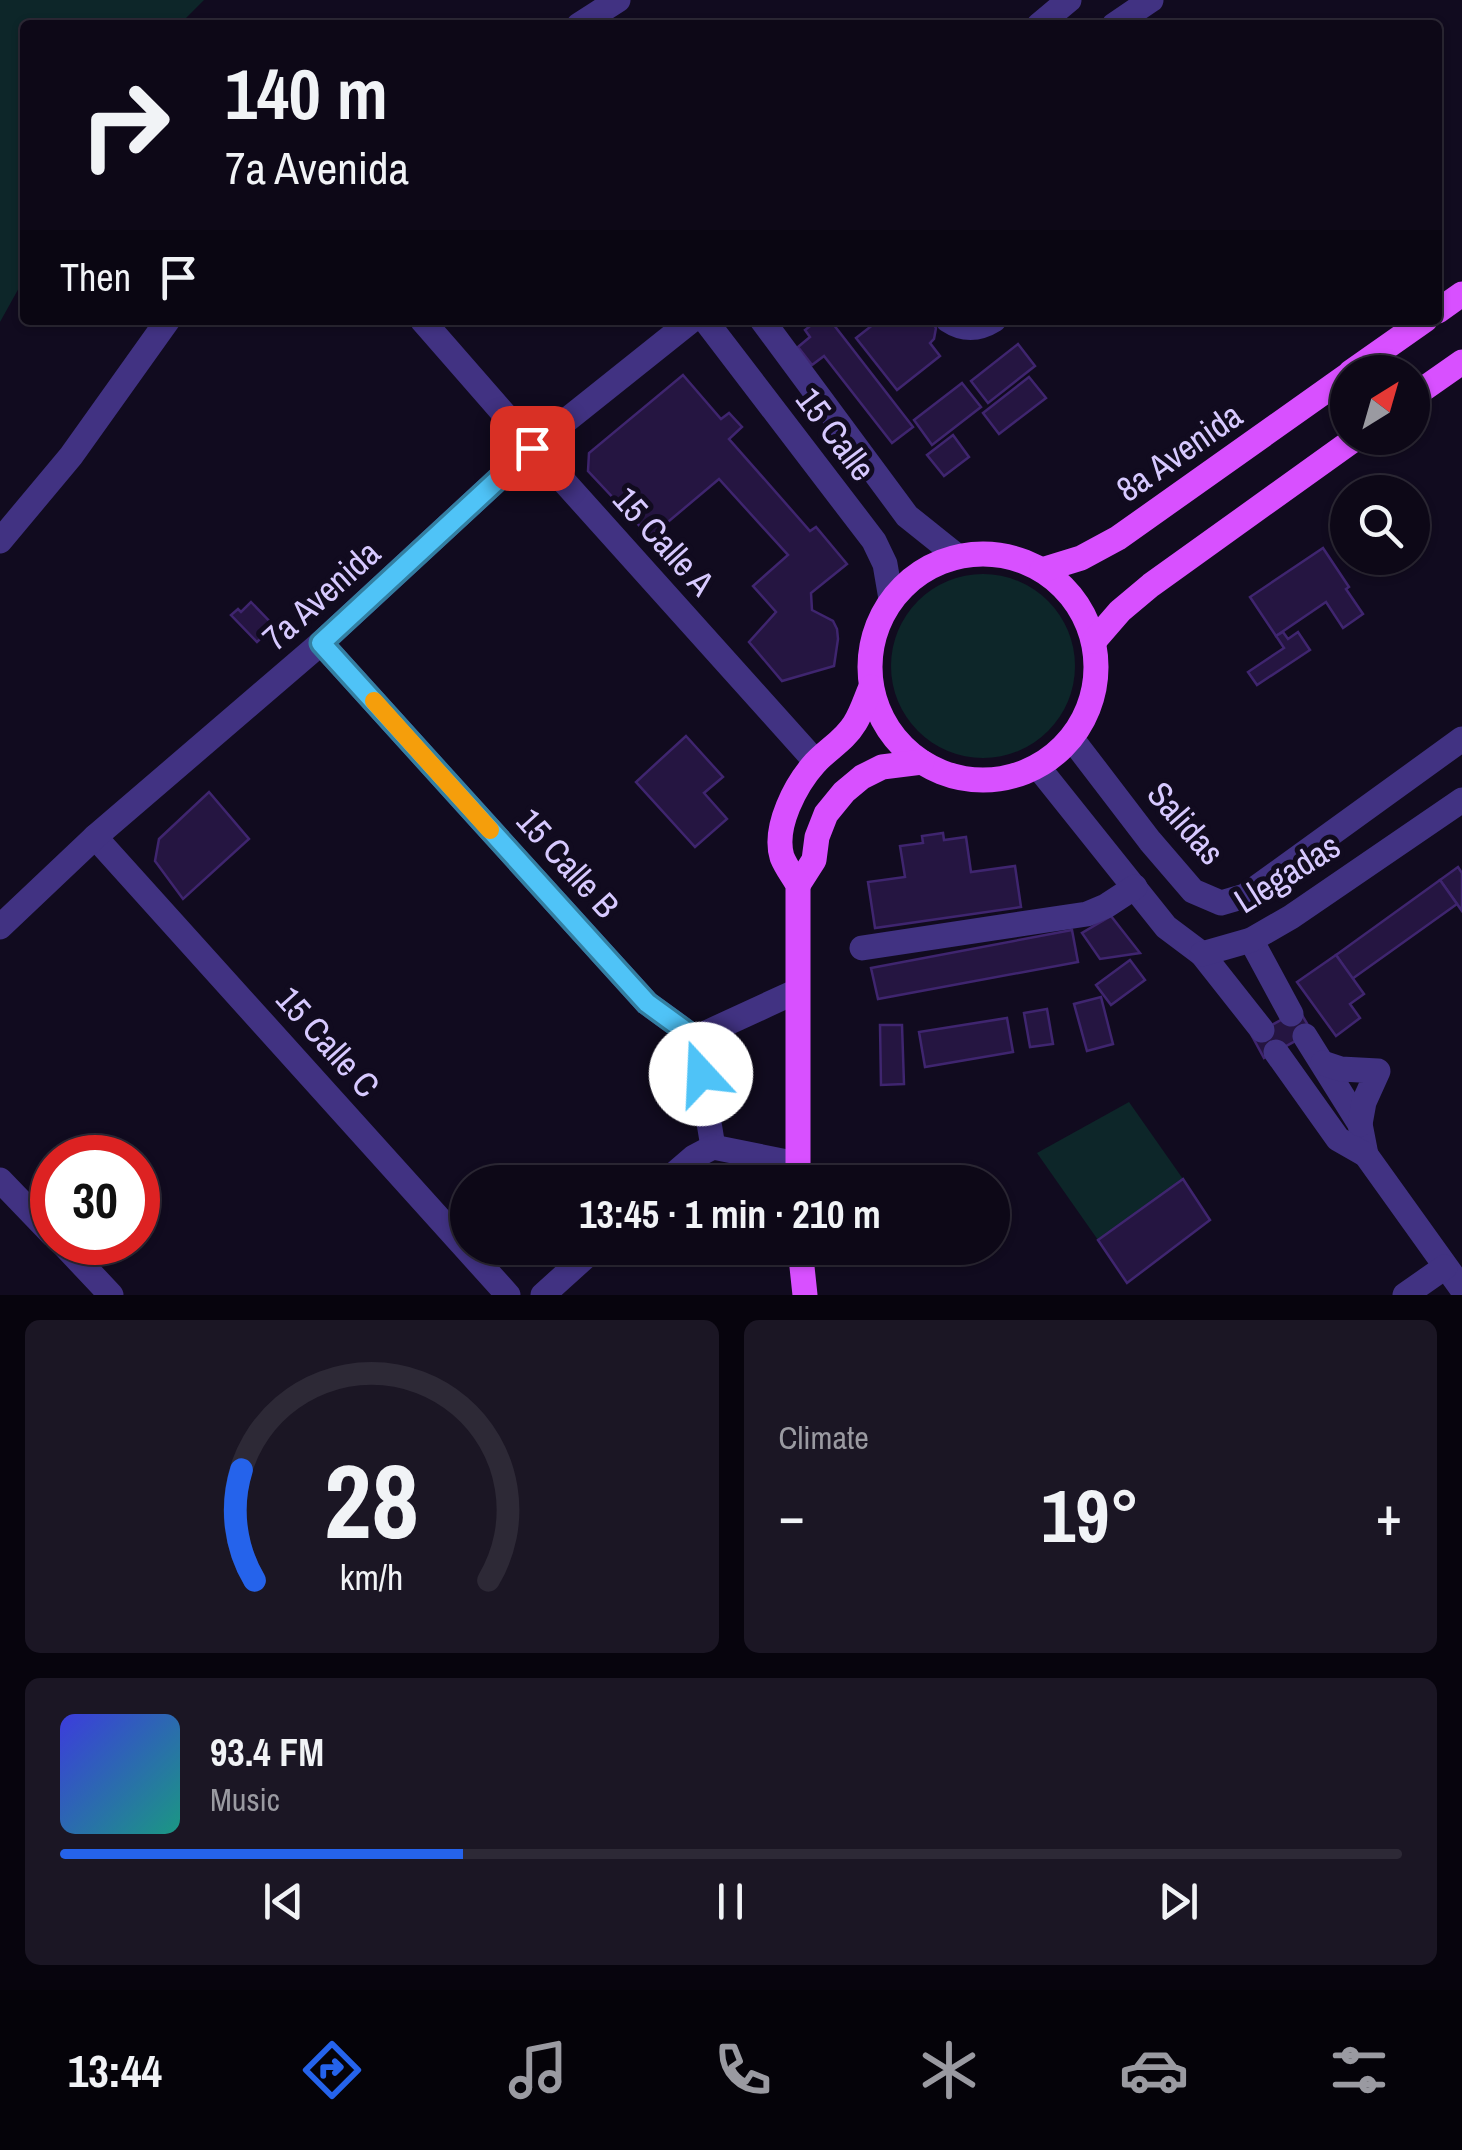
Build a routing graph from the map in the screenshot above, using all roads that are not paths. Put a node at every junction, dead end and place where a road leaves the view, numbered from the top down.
1 (1070, 0) edge
2 (1151, 0) edge
3 (612, 2) edge
4 (586, 20) edge
5 (1042, 20) edge
6 (1121, 20) edge
7 (164, 325) edge
8 (426, 325) edge
9 (686, 325) edge
10 (709, 325) edge
11 (766, 325) edge
12 (960, 325) edge
13 (985, 325) edge
14 (1418, 325) edge
15 (1376, 355) edge
16 (1462, 362) edge
17 (1430, 384) edge
18 (1330, 387) edge
19 (532, 448) junction
20 (1332, 455) edge
21 (0, 542) edge
22 (957, 556) junction
23 (1042, 570) junction
24 (891, 599) junction
25 (1094, 641) junction
26 (321, 643) junction
27 (871, 686) junction
28 (1072, 739) junction
29 (1462, 740) edge
30 (816, 762) junction
31 (922, 762) junction
32 (1038, 766) junction
33 (1462, 800) edge
34 (95, 837) junction
35 (798, 885) junction
36 (1135, 887) junction
37 (0, 927) edge
38 (1251, 940) junction
39 (862, 948) dead end
40 (1202, 954) junction
41 (797, 990) junction
42 (1291, 1014) dead end
43 (1305, 1036) dead end
44 (695, 1038) junction
45 (1323, 1063) junction
46 (1360, 1124) junction
47 (713, 1148) junction
48 (1366, 1156) junction
49 (684, 1165) edge
50 (770, 1165) edge
51 (797, 1165) edge
52 (0, 1180) edge
53 (30, 1211) edge
54 (83, 1265) edge
55 (576, 1265) edge
56 (802, 1265) edge
57 (1445, 1267) junction
58 (1462, 1290) edge
59 (111, 1295) edge
60 (508, 1295) edge
61 (543, 1295) edge
62 (805, 1295) edge
63 (1405, 1295) edge

1 - 5 street
2 - 6 street
3 - 4 street
7 - 21 street
8 - 19 street, 15 Calle A
9 - 19 street, 7a Avenida
10 - 24 street, 15 Calle
11 - 22 street, 15 Calle
12 - 13 street
14 - 15 main road, 8a Avenida
16 - 17 main road
18 - 23 main road, 8a Avenida
19 - 26 street, 7a Avenida
19 - 30 street, 15 Calle A
20 - 25 main road
22 - 23 main road
22 - 24 main road
23 - 25 main road
24 - 27 main road
25 - 28 main road
26 - 34 street, 7a Avenida
26 - 44 street, 15 Calle B
27 - 30 main road
27 - 31 main road
28 - 29 street, Salidas
28 - 32 main road
30 - 35 main road
31 - 32 main road
31 - 35 main road
32 - 36 street
33 - 38 street, Llegadas
34 - 37 street, 7a Avenida
34 - 60 street, 15 Calle C
35 - 41 main road
36 - 39 street
36 - 40 street
38 - 40 street, Llegadas
38 - 42 street
40 - 48 street
41 - 44 street
41 - 51 main road
43 - 45 street
44 - 47 street
45 - 46 street
45 - 46 street
46 - 48 street
47 - 49 street
47 - 50 street
48 - 57 street
52 - 53 street
54 - 59 street
55 - 61 street
56 - 62 main road
57 - 58 street
57 - 63 street

